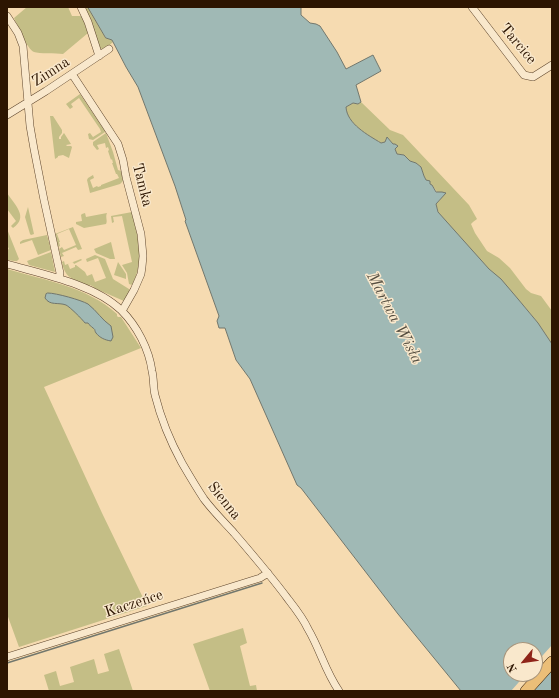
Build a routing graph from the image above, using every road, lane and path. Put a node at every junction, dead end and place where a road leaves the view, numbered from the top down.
1 (81, 7) edge
2 (472, 7) edge
3 (7, 16) edge
4 (109, 49) dead end
5 (99, 56) junction
6 (552, 65) edge
7 (72, 74) junction
8 (28, 102) junction
9 (7, 115) edge
10 (7, 264) edge
11 (58, 278) junction
12 (122, 311) junction
13 (268, 573) junction
14 (552, 652) edge
15 (7, 658) edge
16 (543, 662) edge
17 (552, 662) edge
18 (525, 682) edge
19 (339, 691) edge
20 (517, 691) edge
21 (526, 691) edge

1 - 5 street
2 - 6 street, Tarcice
3 - 8 street
4 - 5 street, Zimna
5 - 7 street, Zimna
7 - 8 street, Zimna
7 - 12 street, Tamka
8 - 9 street, Zimna
8 - 11 street
10 - 11 street, Sienna
11 - 12 street, Sienna
12 - 13 street, Sienna
13 - 15 street, Kaczeńce
13 - 19 street, Sienna
14 - 16 highway
17 - 21 highway
18 - 20 highway

